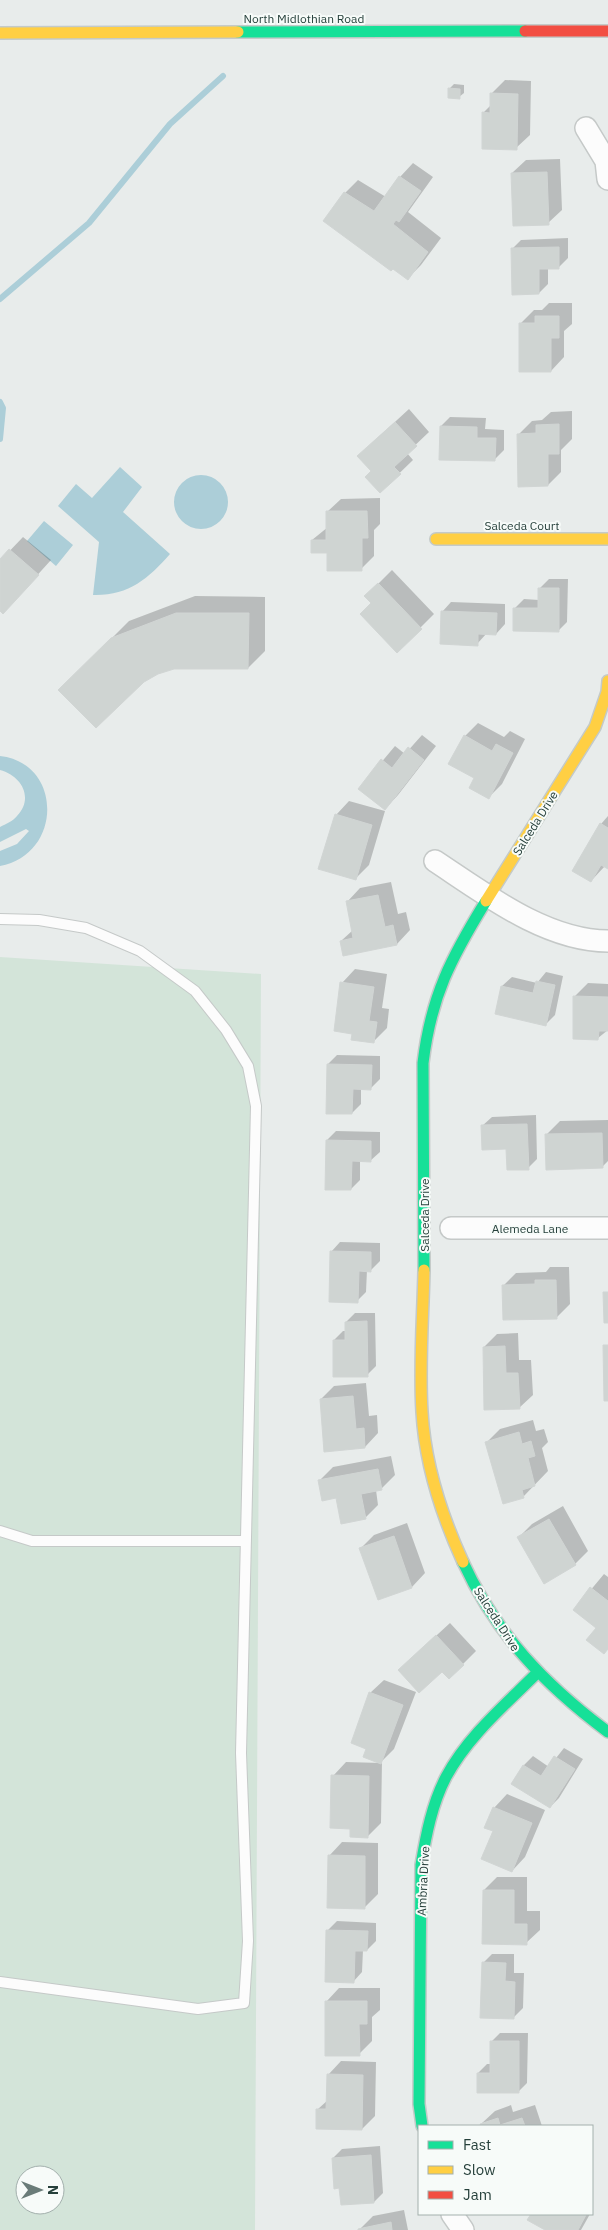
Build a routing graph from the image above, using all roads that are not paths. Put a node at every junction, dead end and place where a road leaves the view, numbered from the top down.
1 (608, 31) edge
2 (0, 33) edge
3 (586, 128) dead end
4 (608, 179) edge
5 (436, 538) dead end
6 (608, 539) edge
7 (608, 682) edge
8 (435, 861) dead end
9 (489, 896) junction
10 (0, 919) edge
11 (608, 941) edge
12 (451, 1228) dead end
13 (608, 1228) edge
14 (0, 1532) edge
15 (246, 1541) junction
16 (537, 1673) junction
17 (608, 1732) edge
18 (0, 1982) edge
19 (422, 2125) edge
20 (453, 2215) edge
21 (463, 2230) edge

1 - 2 street, North Midlothian Road
3 - 4 street
5 - 6 street, Salceda Court
7 - 9 street, Salceda Drive
8 - 9 street
9 - 11 street
9 - 16 street, Salceda Drive
10 - 15 lane
12 - 13 street, Alemeda Lane
14 - 15 lane
15 - 18 lane
16 - 17 street, Salceda Drive
16 - 19 street, Ambria Drive
20 - 21 street

